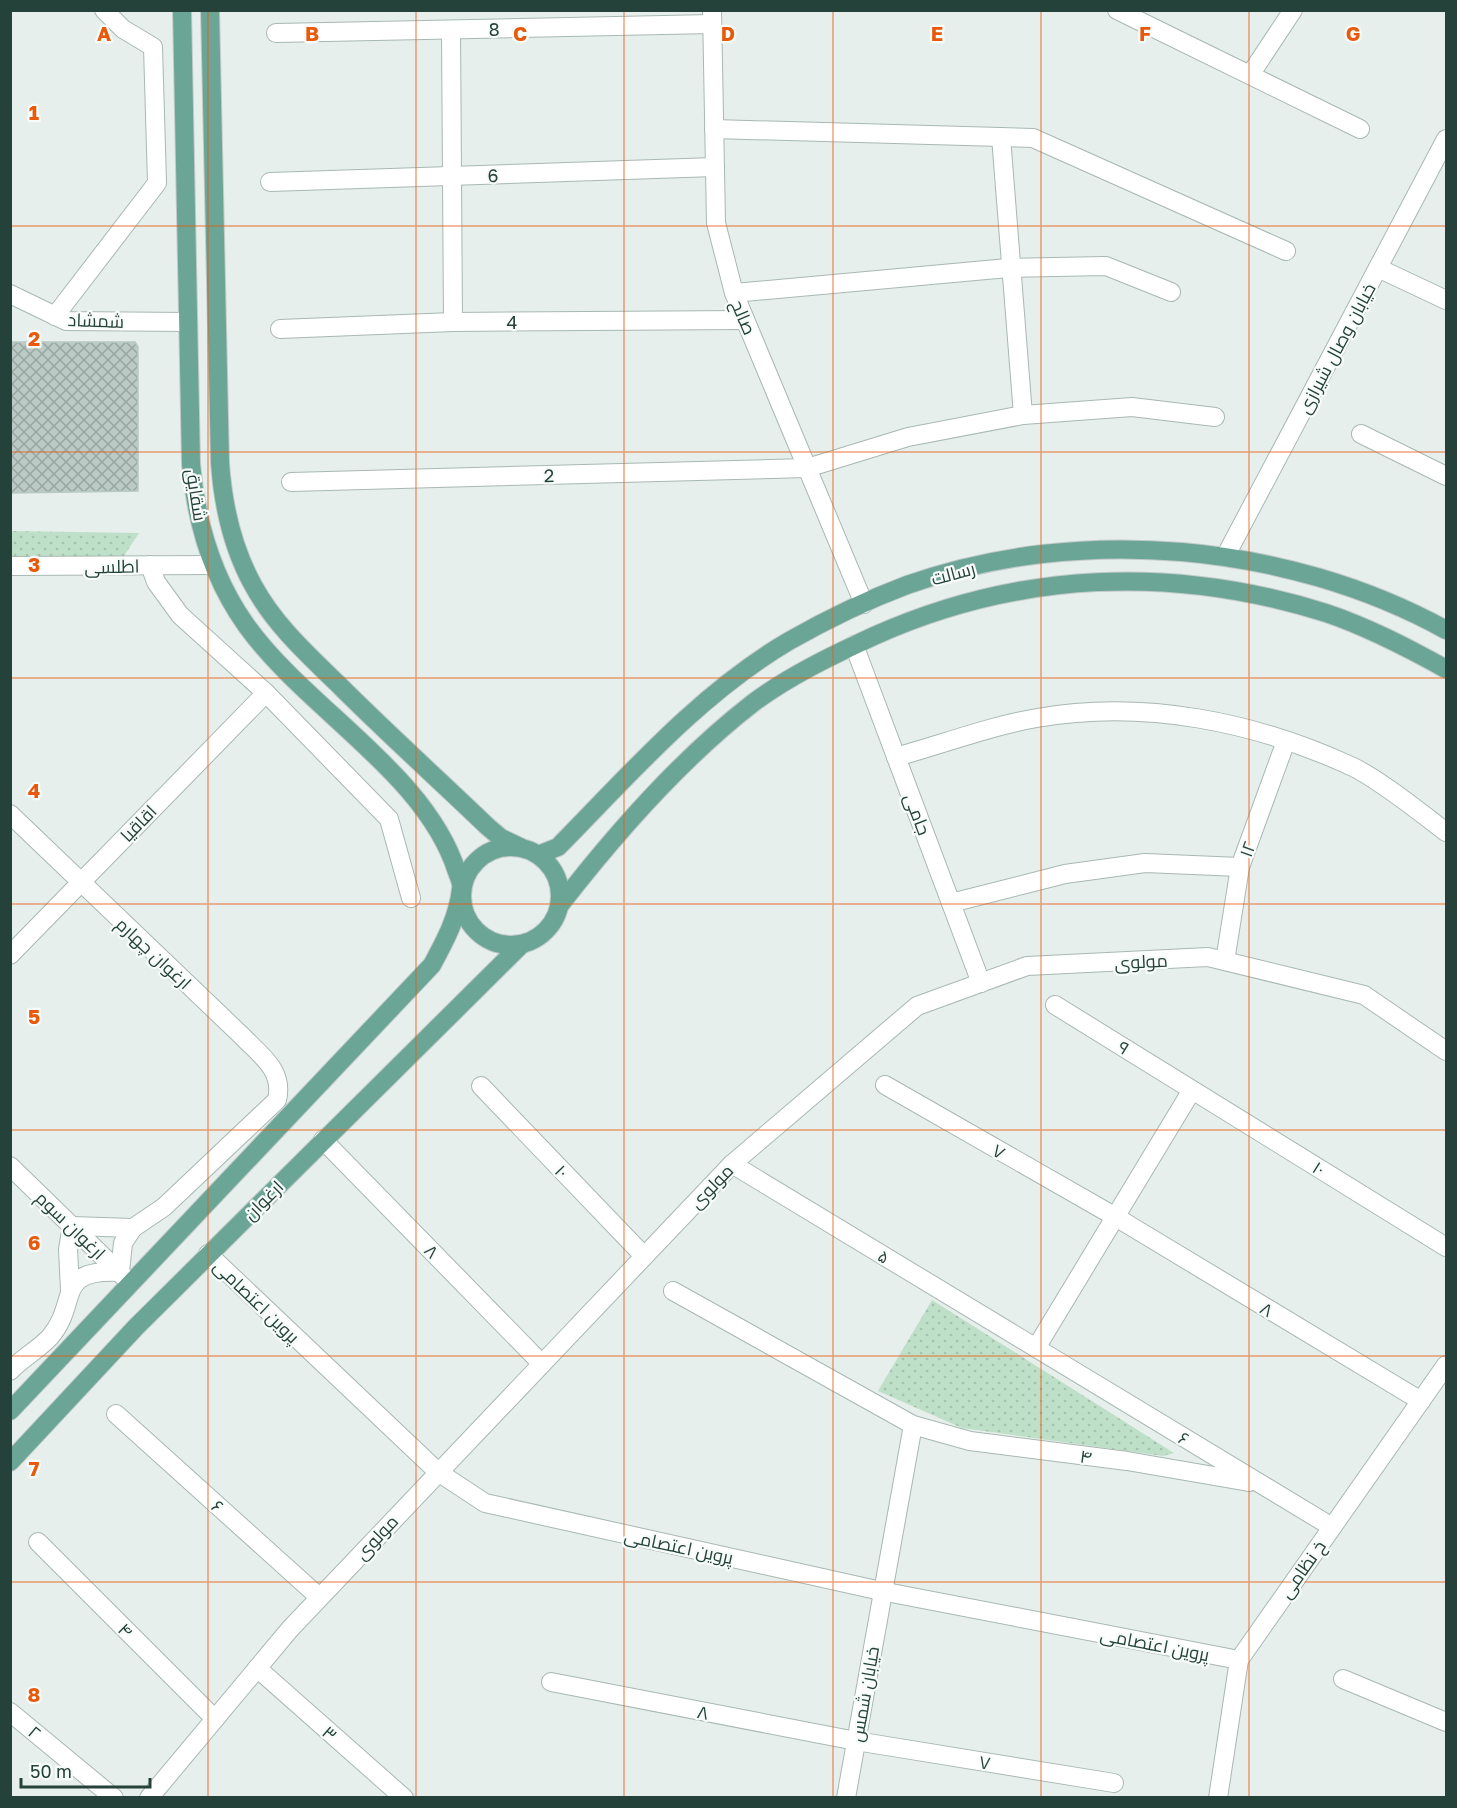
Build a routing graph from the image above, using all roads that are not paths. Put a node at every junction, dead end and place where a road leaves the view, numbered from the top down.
1 (104, 10) edge
2 (182, 10) edge
3 (210, 10) edge
4 (1117, 10) edge
5 (1293, 10) edge
6 (712, 17) edge
7 (451, 30) junction
8 (276, 33) dead end
9 (1250, 75) junction
10 (714, 129) junction
11 (1360, 129) dead end
12 (1001, 137) junction
13 (1446, 139) edge
14 (715, 168) junction
15 (452, 176) junction
16 (270, 182) dead end
17 (1286, 251) dead end
18 (1012, 268) junction
19 (1378, 268) junction
20 (1171, 291) dead end
21 (734, 293) junction
22 (10, 294) edge
23 (1446, 300) edge
24 (55, 316) junction
25 (745, 320) junction
26 (216, 321) junction
27 (188, 322) junction
28 (453, 322) junction
29 (280, 329) dead end
30 (1023, 415) junction
31 (1215, 417) dead end
32 (1361, 434) dead end
33 (807, 468) junction
34 (1446, 476) edge
35 (291, 482) dead end
36 (1225, 557) junction
37 (150, 565) junction
38 (213, 565) junction
39 (10, 566) edge
40 (1218, 588) junction
41 (864, 604) junction
42 (1446, 630) edge
43 (854, 645) junction
44 (1446, 669) edge
45 (266, 693) junction
46 (1286, 741) junction
47 (896, 757) junction
48 (10, 814) edge
49 (1446, 832) edge
50 (520, 847) junction
51 (538, 855) junction
52 (1240, 867) junction
53 (80, 883) junction
54 (462, 887) junction
55 (411, 898) dead end
56 (951, 903) junction
57 (560, 905) junction
58 (522, 944) junction
59 (10, 955) edge
60 (1225, 961) junction
61 (981, 983) junction
62 (1055, 1005) dead end
63 (1446, 1051) edge
64 (885, 1085) dead end
65 (481, 1086) dead end
66 (1192, 1090) junction
67 (323, 1140) junction
68 (732, 1164) junction
69 (10, 1166) edge
70 (1114, 1216) junction
71 (72, 1226) junction
72 (133, 1228) junction
73 (1446, 1247) edge
74 (208, 1254) junction
75 (644, 1256) junction
76 (126, 1278) junction
77 (70, 1290) junction
78 (673, 1292) dead end
79 (1036, 1348) junction
80 (541, 1363) junction
81 (1446, 1365) edge
82 (10, 1371) edge
83 (1421, 1401) junction
84 (10, 1411) edge
85 (116, 1414) dead end
86 (913, 1425) junction
87 (10, 1462) edge
88 (438, 1472) junction
89 (1260, 1484) junction
90 (1332, 1527) junction
91 (38, 1542) dead end
92 (881, 1591) junction
93 (319, 1597) junction
94 (1239, 1660) junction
95 (257, 1668) junction
96 (1342, 1679) dead end
97 (551, 1682) dead end
98 (10, 1712) edge
99 (215, 1719) junction
100 (1446, 1722) edge
101 (856, 1742) junction
102 (1114, 1783) dead end
103 (152, 1796) edge
104 (114, 1797) edge
105 (404, 1797) edge
106 (846, 1797) edge
107 (1218, 1797) edge

1 - 24 street
2 - 27 main road, شقایق
3 - 26 main road, شقایق
4 - 9 street
5 - 9 street
6 - 7 street, 8
6 - 10 street, صالح
7 - 8 street, 8
7 - 15 street
9 - 11 street
10 - 12 street
10 - 14 street, صالح
12 - 17 street
12 - 18 street
13 - 19 street, خیابان وصال شیرازی
14 - 15 street, 6
14 - 21 street, صالح
15 - 16 street, 6
15 - 28 street
18 - 20 street
18 - 21 street
18 - 30 street
19 - 23 street
19 - 36 street, خیابان وصال شیرازی
21 - 25 street, صالح
22 - 24 street, شمشاد
24 - 27 street, شمشاد
25 - 28 street, 4
25 - 33 street, صالح
26 - 27 main road
26 - 50 main road, شقایق
27 - 38 main road, شقایق
28 - 29 street, 4
30 - 31 street, 2
30 - 33 street, 2
32 - 34 street
33 - 35 street, 2
33 - 41 street, صالح
36 - 40 main road
36 - 41 main road, رسالت
36 - 42 main road, رسالت
37 - 38 street, اطلسی
37 - 39 street, اطلسی
37 - 45 street
38 - 54 main road, شقایق
40 - 43 main road, رسالت
40 - 44 main road, رسالت
41 - 51 main road, رسالت
43 - 47 street, جامی
43 - 57 main road, رسالت
45 - 53 street, اقاقیا
45 - 55 street
46 - 47 street
46 - 49 street
46 - 52 street, ۱۲
47 - 56 street, جامی
48 - 53 street, ارغوان چهارم
50 - 51 main road
50 - 54 main road
51 - 57 main road
52 - 56 street
52 - 60 street, ۱۲
53 - 59 street, اقاقیا
53 - 72 street, ارغوان چهارم
54 - 58 main road
54 - 76 main road, ارغوان
56 - 61 street, جامی
57 - 58 main road
58 - 67 main road, ارغوان
60 - 61 street, مولوی
60 - 63 street, مولوی
61 - 68 street, مولوی
62 - 66 street, ۹
64 - 70 street, ۷
65 - 75 street, ۱۰
66 - 70 street
66 - 73 street, ۱۰
67 - 74 main road, ارغوان
67 - 80 street, ۸
68 - 75 street, مولوی
68 - 79 street, ۵
69 - 71 street, ارغوان سوم
70 - 79 street
70 - 83 street, ۸
71 - 72 street
71 - 76 street, ارغوان سوم
71 - 77 street
72 - 76 street
74 - 87 main road, ارغوان
74 - 88 street, پروین اعتصامی
75 - 80 street, مولوی
76 - 77 street
76 - 84 main road, ارغوان
77 - 82 street
78 - 86 street, ۴
79 - 89 street, ۶
80 - 88 street, مولوی
81 - 83 street, خ نظامی
83 - 90 street, خ نظامی
85 - 93 street, ۶
86 - 89 street, ۴
86 - 92 street, خیابان شمس
88 - 92 street, پروین اعتصامی
88 - 93 street, مولوی
89 - 90 street, ۶
90 - 94 street, خ نظامی
91 - 99 street, ۴
92 - 94 street, پروین اعتصامی
92 - 101 street, خیابان شمس
93 - 95 street, مولوی
94 - 107 street, خ نظامی
95 - 99 street, مولوی
95 - 105 street, ۳
96 - 100 street
97 - 101 street, ۸
98 - 104 street, ۲
99 - 103 street, مولوی
101 - 102 street, ۷
101 - 106 street, خیابان شمس

